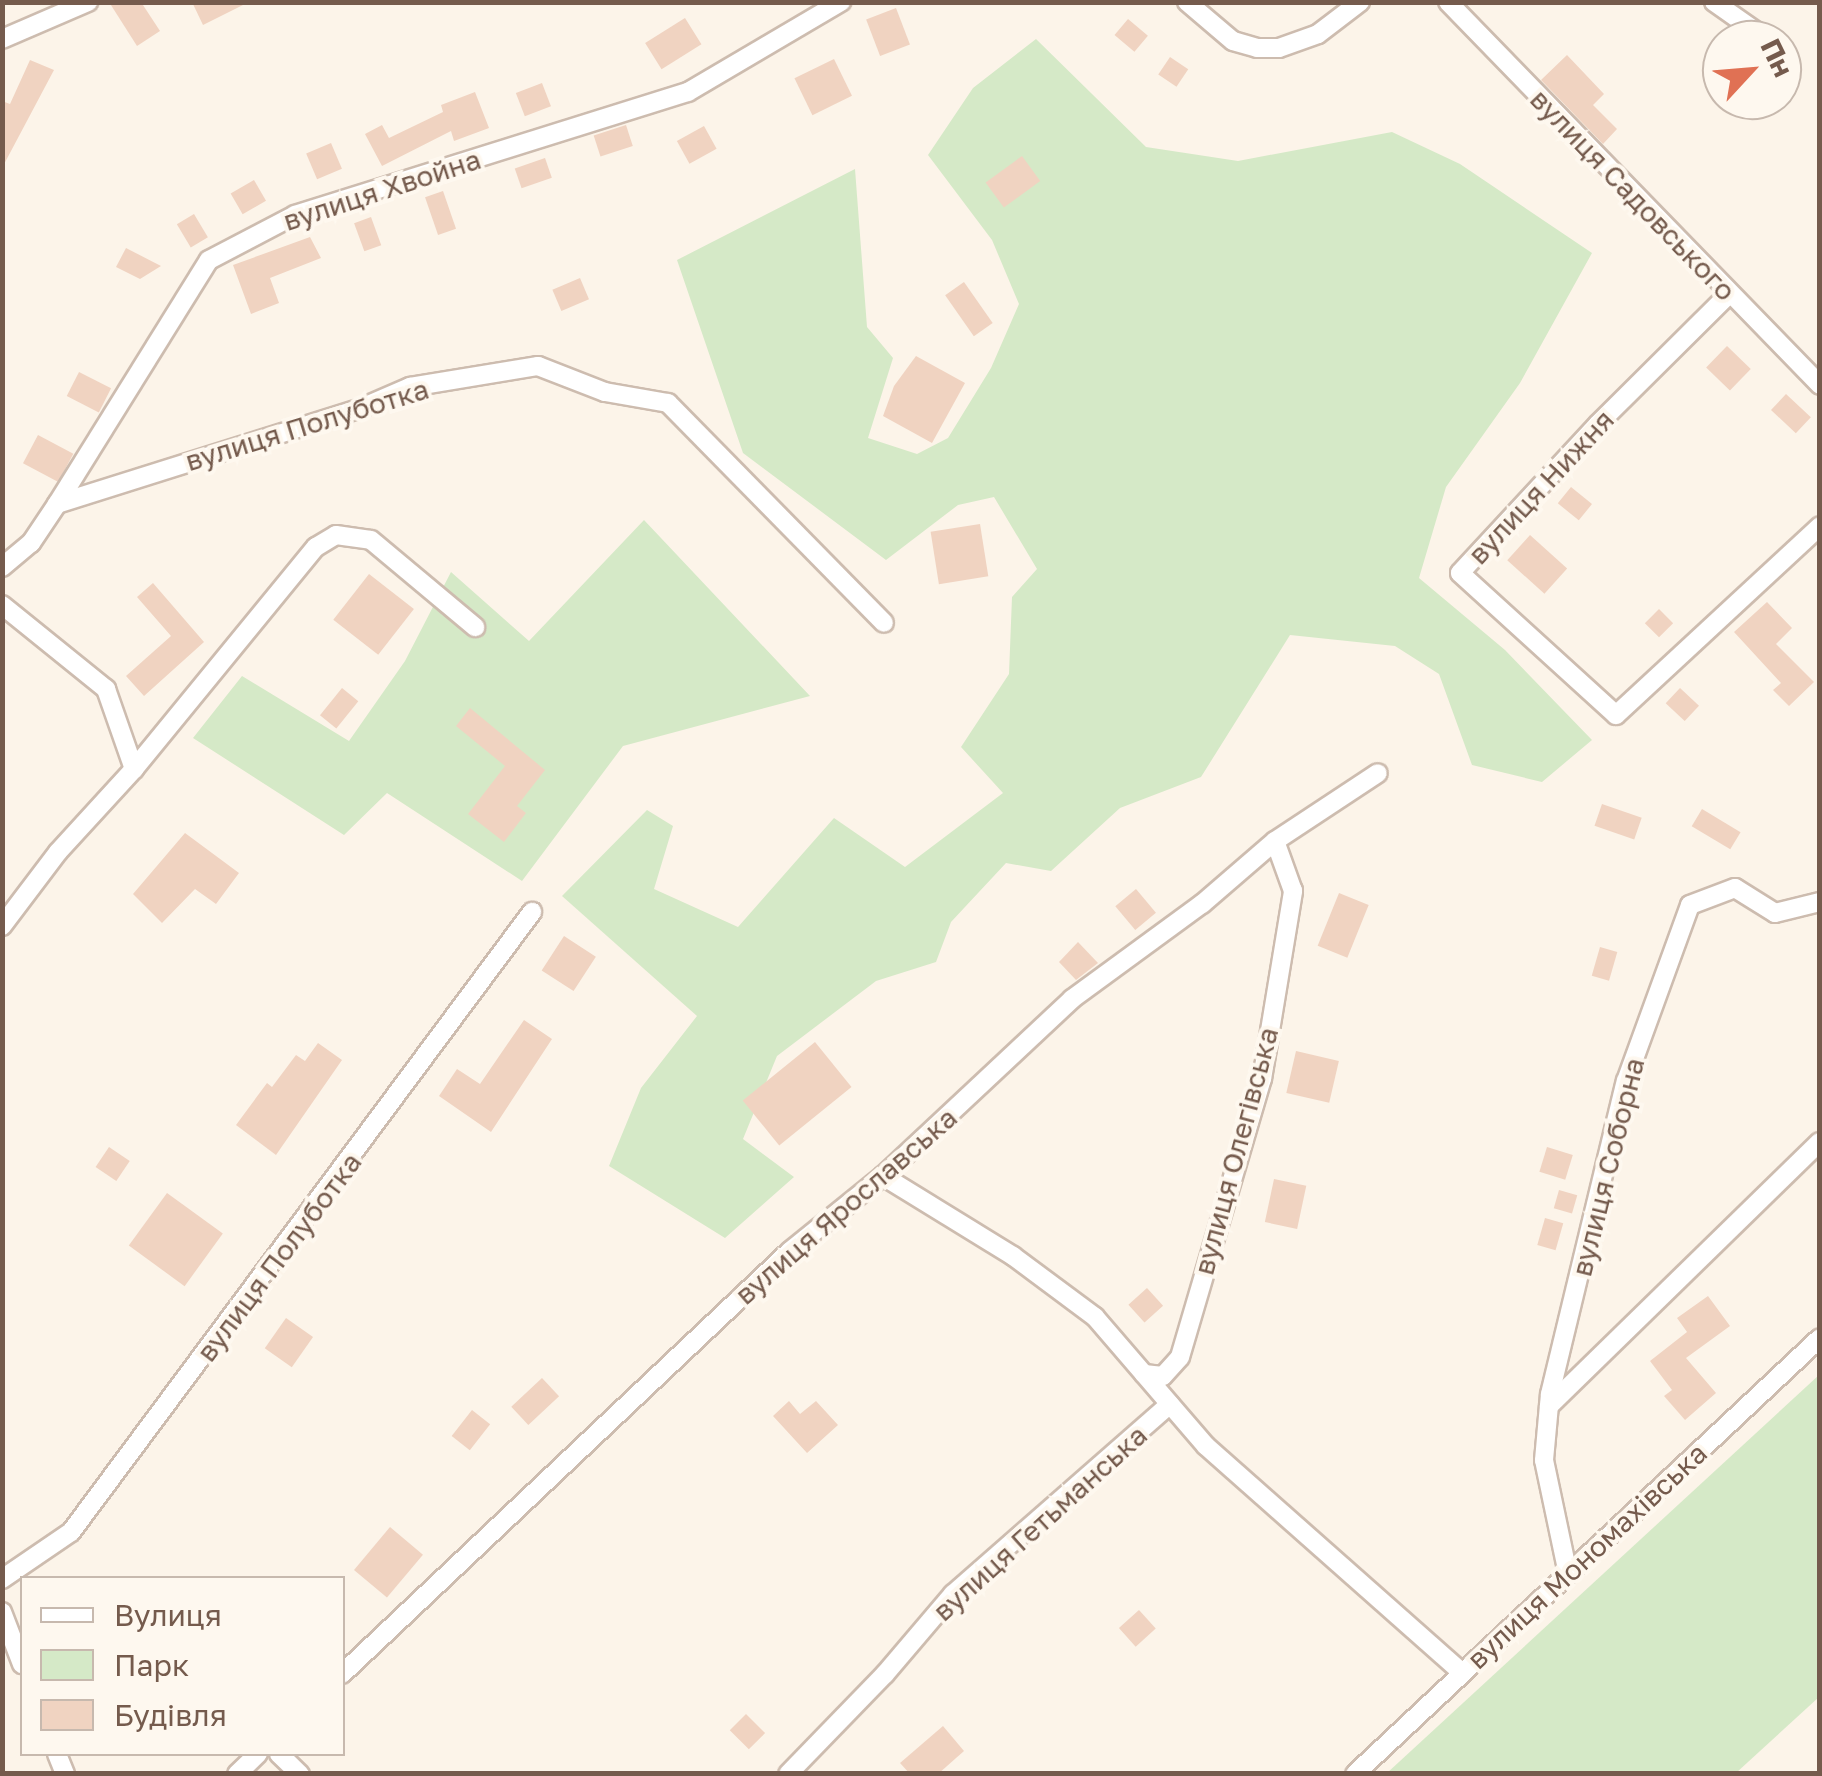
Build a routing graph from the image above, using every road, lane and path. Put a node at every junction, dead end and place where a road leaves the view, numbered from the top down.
1 (88, 2) edge
2 (842, 2) edge
3 (1188, 2) edge
4 (1360, 2) edge
5 (1448, 2) edge
6 (1714, 2) edge
7 (1740, 20) edge
8 (2, 39) edge
9 (1729, 294) junction
10 (1820, 384) edge
11 (57, 504) junction
12 (1820, 526) edge
13 (2, 568) edge
14 (2, 605) edge
15 (884, 623) dead end
16 (475, 628) dead end
17 (134, 769) junction
18 (1378, 773) dead end
19 (1275, 841) junction
20 (1820, 902) edge
21 (532, 912) dead end
22 (2, 926) edge
23 (1820, 1142) edge
24 (883, 1176) junction
25 (1820, 1338) edge
26 (1144, 1374) junction
27 (1170, 1404) junction
28 (1549, 1406) junction
29 (1568, 1574) junction
30 (2, 1579) edge
31 (2, 1612) edge
32 (20, 1659) edge
33 (345, 1671) edge
34 (1461, 1672) junction
35 (256, 1756) edge
36 (281, 1756) edge
37 (237, 1774) edge
38 (300, 1774) edge
39 (788, 1774) edge
40 (1355, 1774) edge

1 - 8 street
2 - 11 street, вулиця Хвойна
3 - 4 street
5 - 9 street, вулиця Садовського
6 - 7 street
9 - 10 street, вулиця Садовського
9 - 12 street, вулиця Нижня
11 - 13 street, вулиця Хвойна
11 - 15 street, вулиця Полуботка
14 - 17 street
16 - 17 street
17 - 22 street
18 - 19 street, вулиця Ярославська
19 - 24 street, вулиця Ярославська
19 - 26 street, вулиця Олегівська
20 - 28 street, вулиця Соборна
21 - 30 street, вулиця Полуботка
23 - 28 street
24 - 26 street
24 - 33 street, вулиця Ярославська
25 - 29 street, вулиця Мономахівська
26 - 27 street
27 - 34 street
27 - 39 street, вулиця Гетьманська
28 - 29 street, вулиця Соборна
29 - 34 street, вулиця Мономахівська
31 - 32 street
34 - 40 street, вулиця Мономахівська
35 - 37 street
36 - 38 street

